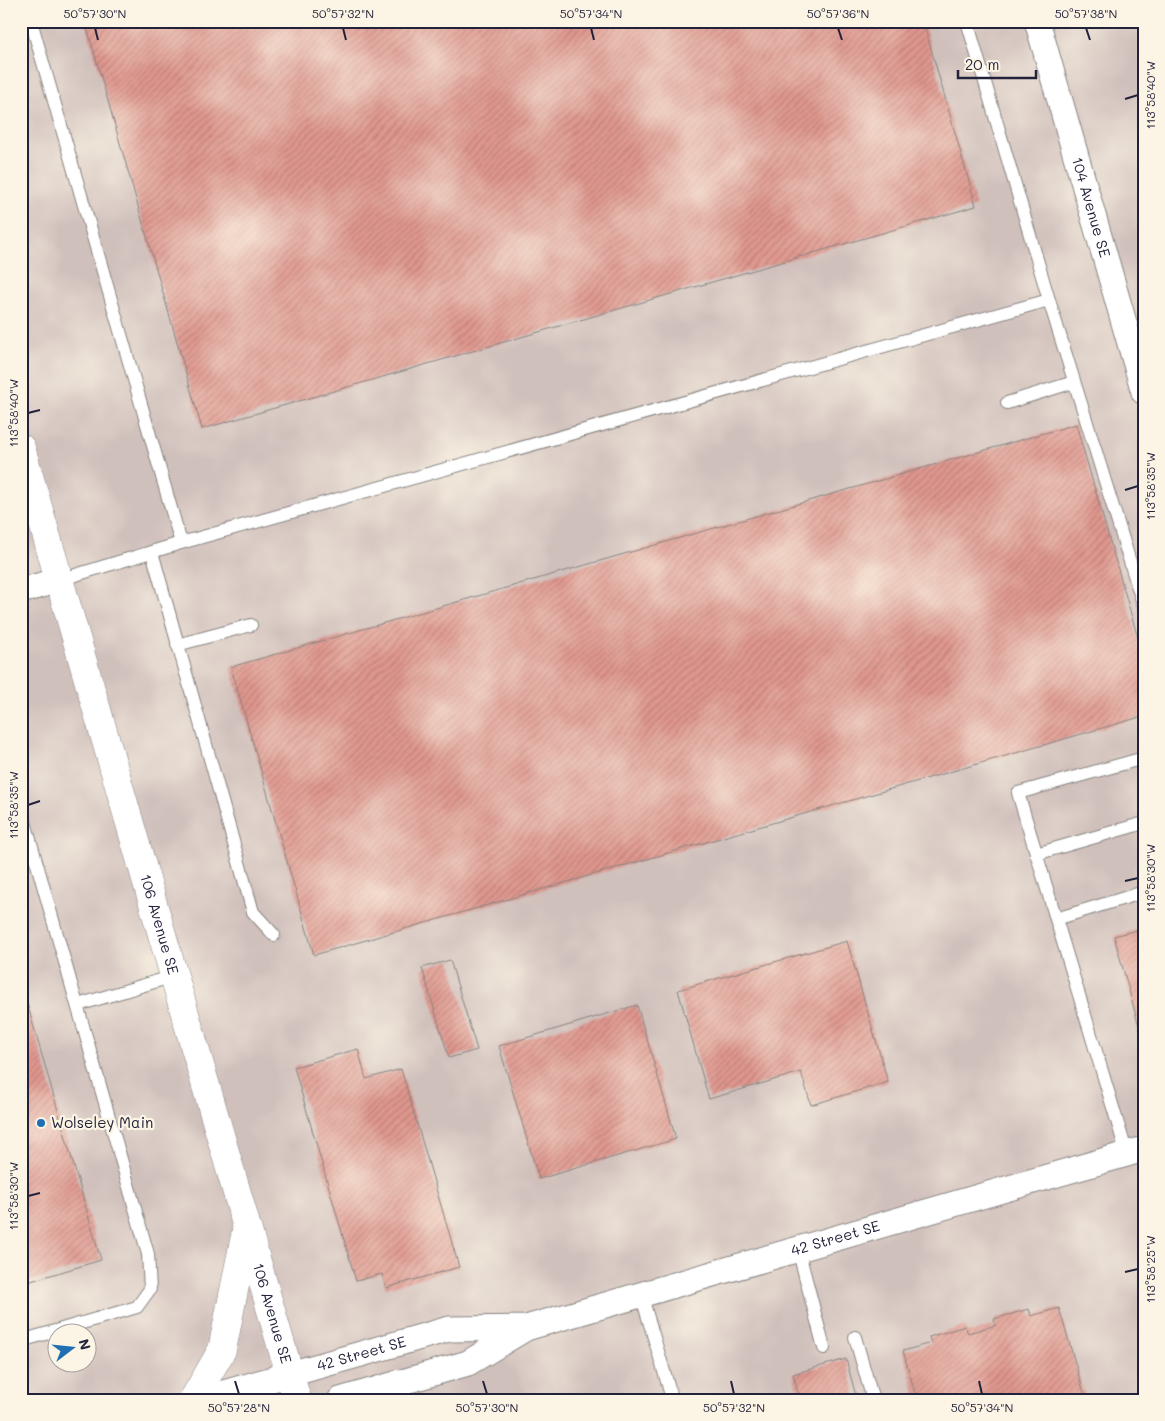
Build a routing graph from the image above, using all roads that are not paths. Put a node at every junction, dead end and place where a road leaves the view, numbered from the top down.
1 (31, 21) edge
2 (967, 21) edge
3 (1037, 21) edge
4 (1049, 300) junction
5 (1074, 382) junction
6 (1144, 392) edge
7 (1007, 403) dead end
8 (21, 448) edge
9 (181, 543) junction
10 (152, 552) junction
11 (59, 580) junction
12 (21, 591) edge
13 (1144, 607) edge
14 (251, 625) dead end
15 (177, 645) junction
16 (1144, 758) edge
17 (21, 808) edge
18 (1144, 823) edge
19 (1036, 854) junction
20 (1144, 892) edge
21 (1056, 918) junction
22 (274, 935) dead end
23 (174, 976) junction
24 (78, 1005) junction
25 (1135, 1152) edge
26 (246, 1227) junction
27 (798, 1249) junction
28 (641, 1294) junction
29 (526, 1328) junction
30 (855, 1337) dead end
31 (21, 1341) edge
32 (824, 1348) dead end
33 (291, 1373) junction
34 (396, 1391) edge
35 (671, 1395) dead end
36 (193, 1400) edge
37 (199, 1400) edge
38 (297, 1400) edge
39 (340, 1400) edge
40 (873, 1400) edge

1 - 9 lane
2 - 4 lane
3 - 6 street, 104 Avenue SE
4 - 5 lane
4 - 9 lane
5 - 7 lane
5 - 13 lane
8 - 11 street, 106 Avenue SE
9 - 10 lane
10 - 11 lane
10 - 15 lane
11 - 12 street
11 - 23 street, 106 Avenue SE
14 - 15 lane
15 - 22 lane
16 - 19 lane
17 - 24 lane
18 - 19 lane
19 - 21 lane
20 - 21 lane
21 - 25 lane
23 - 24 lane
23 - 26 street, 106 Avenue SE
24 - 31 lane
25 - 27 street, 42 Street SE
26 - 33 street, 106 Avenue SE
26 - 36 street
27 - 28 street, 42 Street SE
27 - 32 lane
28 - 29 street, 42 Street SE
28 - 35 lane
29 - 33 street, 42 Street SE
29 - 34 street, 42 Street SE
30 - 40 lane
33 - 37 street, 42 Street SE
33 - 38 street, 106 Avenue SE
34 - 39 street, 42 Street SE

